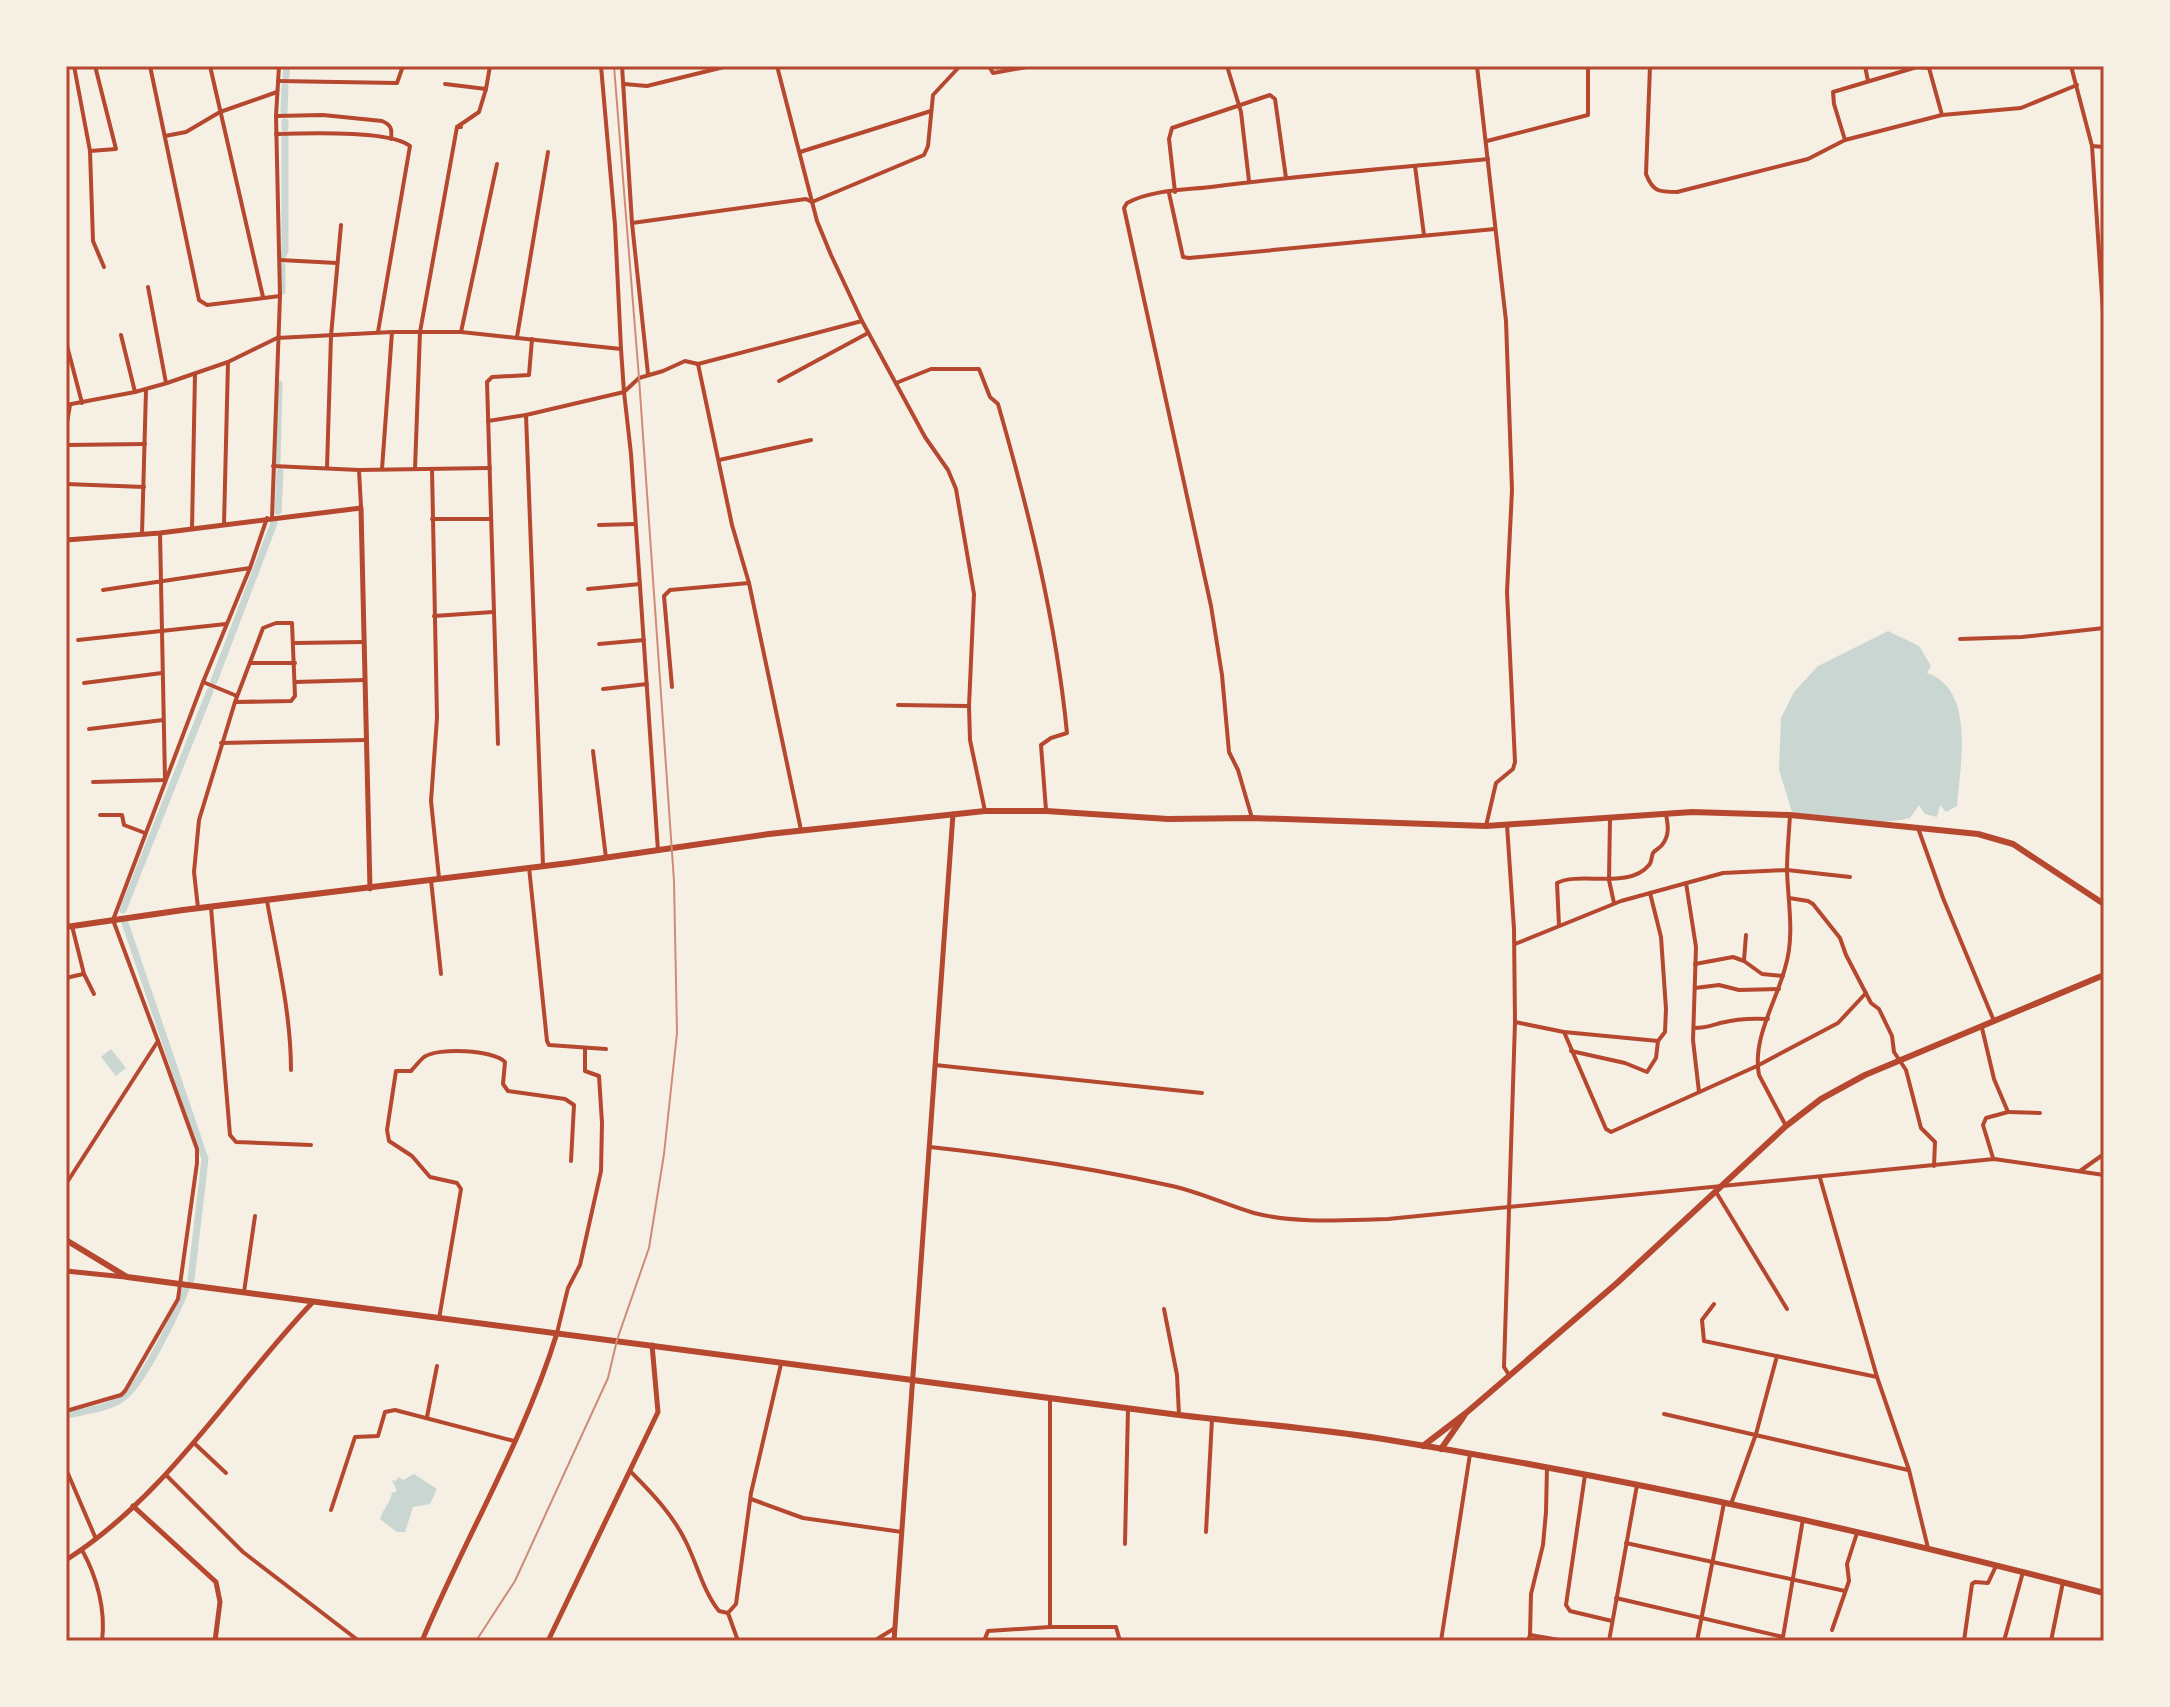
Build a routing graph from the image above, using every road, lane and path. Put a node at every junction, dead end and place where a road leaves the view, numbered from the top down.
1 (74, 66) edge
2 (95, 66) edge
3 (150, 66) edge
4 (210, 66) edge
5 (279, 66) edge
6 (403, 66) edge
7 (490, 66) edge
8 (601, 66) edge
9 (622, 66) edge
10 (728, 66) edge
11 (777, 66) edge
12 (960, 66) edge
13 (989, 66) edge
14 (1032, 66) edge
15 (1227, 66) edge
16 (1477, 66) edge
17 (1588, 66) edge
18 (1650, 66) edge
19 (1865, 66) edge
20 (1885, 66) edge
21 (2071, 66) edge
22 (1888, 75) junction
23 (278, 81) junction
24 (1868, 81) junction
25 (445, 84) dead end
26 (624, 84) junction
27 (2077, 85) junction
28 (486, 89) junction
29 (277, 91) junction
30 (1239, 104) junction
31 (931, 111) junction
32 (220, 112) junction
33 (1942, 115) junction
34 (276, 116) junction
35 (276, 134) junction
36 (165, 136) junction
37 (391, 139) junction
38 (1845, 140) junction
39 (1486, 141) junction
40 (2092, 146) junction
41 (2104, 147) edge
42 (90, 151) junction
43 (548, 152) dead end
44 (800, 152) junction
45 (1488, 159) junction
46 (497, 164) dead end
47 (1415, 166) junction
48 (1286, 178) junction
49 (1249, 182) junction
50 (1172, 192) junction
51 (812, 202) junction
52 (632, 223) junction
53 (341, 225) dead end
54 (1495, 229) junction
55 (1424, 236) junction
56 (280, 260) junction
57 (338, 263) junction
58 (104, 267) dead end
59 (148, 287) dead end
60 (280, 296) junction
61 (263, 297) junction
62 (862, 321) junction
63 (2104, 327) edge
64 (378, 332) junction
65 (392, 332) junction
66 (420, 332) junction
67 (461, 332) junction
68 (869, 332) junction
69 (121, 335) dead end
70 (331, 336) junction
71 (517, 337) junction
72 (277, 338) junction
73 (532, 339) junction
74 (66, 342) edge
75 (621, 349) junction
76 (228, 362) junction
77 (698, 364) junction
78 (195, 374) junction
79 (648, 375) junction
80 (779, 381) dead end
81 (167, 383) junction
82 (896, 383) junction
83 (146, 390) junction
84 (135, 392) junction
85 (624, 392) junction
86 (82, 403) junction
87 (68, 405) edge
88 (526, 415) junction
89 (488, 421) junction
90 (66, 429) edge
91 (811, 440) dead end
92 (145, 444) junction
93 (66, 445) edge
94 (719, 460) junction
95 (273, 466) junction
96 (327, 468) junction
97 (491, 468) junction
98 (415, 469) junction
99 (432, 469) junction
100 (359, 470) junction
101 (382, 470) junction
102 (66, 484) edge
103 (144, 487) junction
104 (361, 508) junction
105 (269, 518) junction
106 (432, 519) junction
107 (491, 519) junction
108 (224, 524) junction
109 (635, 524) junction
110 (599, 525) dead end
111 (192, 529) junction
112 (160, 533) junction
113 (142, 534) junction
114 (66, 540) edge
115 (250, 568) junction
116 (160, 582) junction
117 (749, 583) junction
118 (640, 584) junction
119 (588, 589) dead end
120 (103, 590) dead end
121 (493, 612) junction
122 (434, 616) junction
123 (227, 624) junction
124 (2104, 628) edge
125 (161, 632) junction
126 (1960, 639) dead end
127 (78, 640) dead end
128 (644, 640) junction
129 (364, 642) junction
130 (295, 643) junction
131 (599, 644) dead end
132 (250, 663) junction
133 (295, 663) junction
134 (162, 673) junction
135 (365, 680) junction
136 (203, 682) junction
137 (295, 682) junction
138 (84, 683) dead end
139 (647, 684) junction
140 (672, 687) dead end
141 (603, 689) dead end
142 (236, 699) junction
143 (898, 705) dead end
144 (969, 706) junction
145 (163, 720) junction
146 (89, 729) dead end
147 (367, 740) junction
148 (221, 743) junction
149 (498, 744) dead end
150 (593, 751) dead end
151 (165, 780) junction
152 (93, 782) dead end
153 (985, 811) junction
154 (1046, 811) junction
155 (953, 814) junction
156 (1666, 814) junction
157 (100, 815) dead end
158 (1790, 815) junction
159 (1252, 818) junction
160 (1610, 818) junction
161 (1507, 825) junction
162 (1486, 826) junction
163 (1918, 828) junction
164 (801, 831) junction
165 (145, 833) junction
166 (658, 851) junction
167 (606, 858) junction
168 (543, 865) junction
169 (529, 867) junction
170 (1787, 870) junction
171 (1850, 877) dead end
172 (435, 880) junction
173 (1609, 880) junction
174 (1686, 883) junction
175 (370, 889) junction
176 (1650, 893) junction
177 (1789, 898) junction
178 (267, 901) junction
179 (1614, 904) junction
180 (2104, 904) edge
181 (211, 907) junction
182 (198, 908) junction
183 (113, 920) junction
184 (69, 926) edge
185 (1559, 926) junction
186 (1746, 935) dead end
187 (1515, 944) junction
188 (1744, 961) junction
189 (1695, 964) junction
190 (84, 974) junction
191 (441, 974) dead end
192 (2104, 975) edge
193 (1783, 976) junction
194 (66, 978) edge
195 (1695, 988) junction
196 (1779, 989) junction
197 (1866, 993) junction
198 (94, 994) dead end
199 (1768, 1019) junction
200 (1515, 1022) junction
201 (1995, 1023) junction
202 (1694, 1028) junction
203 (1982, 1028) junction
204 (1564, 1032) junction
205 (158, 1041) junction
206 (1658, 1041) junction
207 (585, 1048) junction
208 (606, 1049) dead end
209 (1571, 1051) junction
210 (1900, 1060) junction
211 (935, 1065) junction
212 (1757, 1066) junction
213 (291, 1070) dead end
214 (1699, 1092) junction
215 (1202, 1093) dead end
216 (2008, 1112) junction
217 (2040, 1113) dead end
218 (1786, 1126) junction
219 (311, 1145) dead end
220 (930, 1147) junction
221 (2104, 1154) edge
222 (1994, 1159) junction
223 (571, 1161) dead end
224 (1934, 1166) junction
225 (2079, 1172) junction
226 (2104, 1175) edge
227 (1820, 1178) junction
228 (66, 1184) edge
229 (1724, 1185) junction
230 (1716, 1192) junction
231 (1510, 1206) junction
232 (255, 1216) dead end
233 (66, 1240) edge
234 (66, 1271) edge
235 (127, 1277) junction
236 (181, 1284) junction
237 (244, 1293) junction
238 (312, 1303) junction
239 (1714, 1304) dead end
240 (1164, 1309) dead end
241 (1787, 1309) dead end
242 (439, 1319) junction
243 (557, 1333) junction
244 (651, 1344) junction
245 (1777, 1356) junction
246 (782, 1362) junction
247 (437, 1366) dead end
248 (1509, 1375) junction
249 (1877, 1377) junction
250 (914, 1380) junction
251 (1050, 1398) junction
252 (1128, 1408) junction
253 (66, 1411) edge
254 (1466, 1413) junction
255 (1664, 1414) dead end
256 (1179, 1415) junction
257 (427, 1417) junction
258 (1212, 1419) junction
259 (1756, 1434) junction
260 (514, 1441) junction
261 (194, 1443) junction
262 (1423, 1446) junction
263 (1441, 1449) junction
264 (1470, 1454) junction
265 (1547, 1467) junction
266 (66, 1469) edge
267 (1909, 1470) junction
268 (631, 1472) junction
269 (226, 1473) dead end
270 (1585, 1473) junction
271 (167, 1476) junction
272 (1637, 1483) junction
273 (751, 1499) junction
274 (1728, 1503) junction
275 (133, 1506) junction
276 (331, 1510) dead end
277 (1803, 1519) junction
278 (902, 1532) junction
279 (1206, 1532) dead end
280 (1857, 1532) junction
281 (96, 1539) junction
282 (1626, 1543) junction
283 (1125, 1544) dead end
284 (1928, 1549) junction
285 (82, 1550) junction
286 (66, 1560) edge
287 (1714, 1561) junction
288 (1996, 1566) junction
289 (2023, 1572) junction
290 (1792, 1581) junction
291 (2063, 1582) junction
292 (1845, 1591) junction
293 (2104, 1593) edge
294 (1616, 1598) junction
295 (728, 1613) junction
296 (1702, 1619) junction
297 (1612, 1621) junction
298 (1050, 1627) junction
299 (895, 1628) junction
300 (1832, 1630) dead end
301 (1529, 1638) edge
302 (102, 1641) edge
303 (215, 1641) edge
304 (359, 1641) edge
305 (422, 1641) edge
306 (548, 1641) edge
307 (738, 1641) edge
308 (874, 1641) edge
309 (894, 1641) edge
310 (984, 1641) edge
311 (1120, 1641) edge
312 (1441, 1641) edge
313 (1565, 1641) edge
314 (1609, 1641) edge
315 (1697, 1641) edge
316 (1964, 1641) edge
317 (2004, 1641) edge
318 (2051, 1641) edge

1 - 42 street
2 - 42 street
3 - 36 street
4 - 32 street
5 - 23 street
6 - 23 street
7 - 28 street
8 - 75 street
9 - 26 street
10 - 26 street
11 - 44 street
12 - 31 street
13 - 14 street
15 - 30 street
16 - 39 street
17 - 39 street
18 - 38 street
19 - 24 street
20 - 22 street
21 - 27 street
22 - 24 street
22 - 33 street
23 - 29 street
24 - 38 street
25 - 28 street
26 - 52 street
27 - 33 street
27 - 40 street
28 - 66 street
29 - 32 street
29 - 34 street
30 - 48 street
30 - 49 street
30 - 50 street
31 - 44 street
31 - 51 street
32 - 36 street
32 - 61 street
33 - 38 street
34 - 35 street
34 - 37 street
35 - 37 street
35 - 56 street
36 - 61 street
37 - 64 street
39 - 45 street
40 - 41 street
40 - 63 street
42 - 58 street
43 - 71 street
44 - 51 street
45 - 47 street
45 - 54 street
46 - 67 street
47 - 48 street
47 - 55 street
48 - 49 street
49 - 50 street
50 - 55 street
50 - 159 street
51 - 52 street
51 - 62 street
52 - 79 street
53 - 57 street
54 - 55 street
54 - 162 street
56 - 57 street
56 - 60 street
57 - 70 street
59 - 81 street
60 - 61 street
60 - 72 street
62 - 68 street
62 - 77 street
64 - 65 street
64 - 70 street
65 - 66 street
65 - 101 street
66 - 67 street
66 - 98 street
67 - 71 street
68 - 80 street
68 - 82 street
69 - 84 street
70 - 72 street
70 - 96 street
71 - 73 street
72 - 76 street
72 - 95 street
73 - 75 street
73 - 89 street
74 - 86 street
75 - 85 street
76 - 78 street
76 - 108 street
77 - 79 street
77 - 94 street
78 - 81 street
78 - 111 street
79 - 85 street
81 - 83 street
82 - 144 street
82 - 154 street
83 - 84 street
83 - 92 street
84 - 86 street
85 - 88 street
85 - 109 street
86 - 87 street
87 - 90 street
88 - 89 street
88 - 168 street
89 - 97 street
91 - 94 street
92 - 93 street
92 - 103 street
94 - 117 street
95 - 96 street
95 - 105 street
96 - 100 street
97 - 99 street
97 - 107 street
98 - 99 street
98 - 101 street
99 - 106 street
100 - 101 street
100 - 104 street
102 - 103 street
103 - 113 street
104 - 105 street
104 - 129 street
105 - 108 street
105 - 115 street
106 - 107 street
106 - 122 street
107 - 121 street
108 - 111 street
109 - 110 street
109 - 118 street
111 - 112 street
112 - 113 street
112 - 116 street
113 - 114 street
115 - 116 street
115 - 123 street
116 - 120 street
116 - 125 street
117 - 140 street
117 - 164 street
118 - 119 street
118 - 128 street
121 - 122 street
121 - 149 street
122 - 172 street
123 - 125 street
123 - 136 street
124 - 126 street
125 - 127 street
125 - 134 street
128 - 131 street
128 - 139 street
129 - 130 street
129 - 135 street
130 - 132 street
130 - 133 street
132 - 133 street
132 - 142 street
133 - 137 street
134 - 138 street
134 - 145 street
135 - 137 street
135 - 147 street
136 - 142 street
136 - 151 street
137 - 142 street
139 - 141 street
139 - 166 street
142 - 148 street
143 - 144 street
144 - 153 street
145 - 146 street
145 - 151 street
147 - 148 street
147 - 175 street
148 - 182 street
150 - 167 street
151 - 152 street
151 - 165 street
153 - 154 main road
153 - 155 main road
154 - 159 main road
155 - 164 main road
155 - 211 street
156 - 158 main road
156 - 160 main road
156 - 173 street
157 - 165 street
158 - 163 main road
158 - 170 street
159 - 162 main road
160 - 161 main road
160 - 173 street
161 - 162 main road
161 - 187 street
163 - 180 main road
163 - 201 street
164 - 166 main road
165 - 183 street
166 - 167 main road
167 - 168 main road
168 - 169 main road
169 - 172 main road
169 - 207 street
170 - 171 street
170 - 174 street
170 - 177 street
172 - 175 main road
172 - 191 street
173 - 179 street
173 - 185 street
174 - 176 street
174 - 189 street
175 - 178 main road
176 - 179 street
176 - 206 street
177 - 193 street
177 - 197 street
178 - 181 main road
178 - 213 street
179 - 185 street
181 - 182 main road
181 - 219 street
182 - 183 main road
183 - 184 main road
183 - 205 street
184 - 190 street
185 - 187 street
186 - 188 street
187 - 200 street
188 - 189 street
188 - 193 street
189 - 195 street
190 - 194 street
190 - 198 street
192 - 201 main road
193 - 196 street
195 - 196 street
195 - 202 street
196 - 199 street
197 - 210 street
197 - 212 street
199 - 202 street
199 - 212 street
200 - 204 street
200 - 231 street
201 - 203 main road
202 - 214 street
203 - 210 main road
203 - 216 street
204 - 206 street
204 - 209 street
205 - 228 street
205 - 236 street
206 - 209 street
207 - 208 street
207 - 243 street
209 - 214 street
210 - 218 main road
210 - 224 street
211 - 215 street
211 - 220 street
212 - 214 street
212 - 218 street
216 - 217 street
216 - 222 street
218 - 229 main road
220 - 231 street
220 - 250 street
221 - 225 street
222 - 224 street
222 - 225 street
223 - 242 street
224 - 227 street
225 - 226 street
227 - 229 street
227 - 249 street
229 - 230 main road
229 - 231 street
230 - 241 street
230 - 248 main road
231 - 248 street
232 - 237 street
233 - 235 main road
234 - 235 street
235 - 236 main road
236 - 237 main road
236 - 253 street
237 - 238 main road
238 - 242 main road
238 - 261 street
239 - 245 street
240 - 256 street
242 - 243 main road
243 - 244 main road
243 - 260 street
244 - 246 main road
244 - 268 street
245 - 249 street
245 - 259 street
246 - 250 main road
246 - 273 street
247 - 257 street
248 - 254 main road
249 - 267 street
250 - 251 main road
250 - 278 street
251 - 252 main road
251 - 298 street
252 - 256 main road
252 - 283 street
254 - 262 main road
254 - 263 main road
255 - 259 street
256 - 258 main road
257 - 260 street
257 - 276 street
258 - 262 main road
258 - 279 street
259 - 267 street
259 - 274 street
260 - 305 street
261 - 269 street
261 - 271 street
262 - 263 main road
263 - 264 main road
264 - 265 main road
264 - 312 street
265 - 270 main road
265 - 301 street
266 - 281 street
267 - 284 street
268 - 295 street
268 - 306 street
270 - 272 main road
270 - 297 street
271 - 275 street
271 - 304 street
272 - 274 main road
272 - 282 street
273 - 278 street
273 - 295 street
274 - 277 main road
274 - 287 street
275 - 281 street
275 - 303 street
277 - 280 main road
277 - 290 street
278 - 299 street
280 - 284 main road
280 - 292 street
281 - 285 street
282 - 287 street
282 - 294 street
284 - 288 main road
285 - 286 street
285 - 302 street
287 - 290 street
287 - 296 street
288 - 289 main road
288 - 316 street
289 - 291 main road
289 - 317 street
290 - 292 street
290 - 296 street
291 - 293 main road
291 - 318 street
292 - 300 street
294 - 296 street
294 - 297 street
295 - 307 street
296 - 315 street
297 - 314 street
298 - 310 street
298 - 311 street
299 - 308 street
299 - 309 street
301 - 313 street

